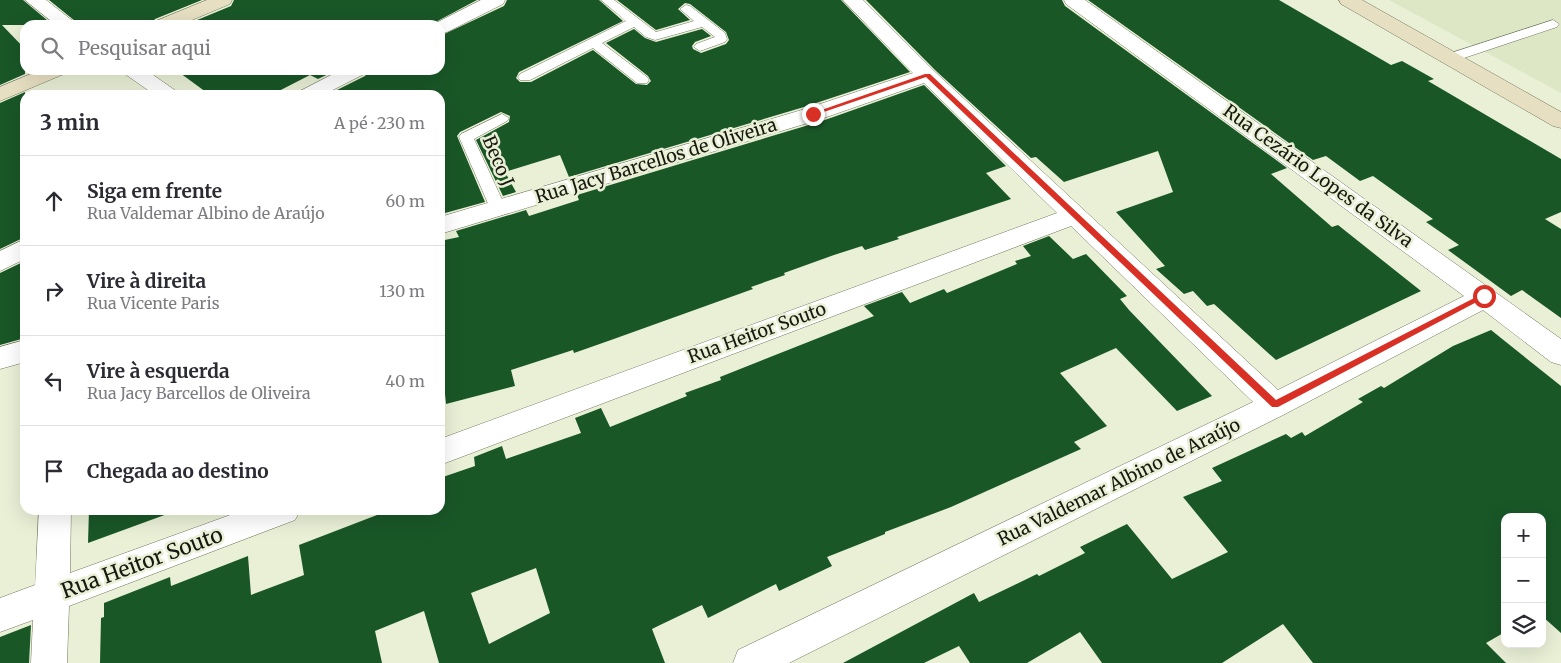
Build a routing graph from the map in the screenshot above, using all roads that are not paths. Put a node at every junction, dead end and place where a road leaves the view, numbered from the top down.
1 (34, 0) edge
2 (223, 0) edge
3 (496, 0) edge
4 (606, 0) edge
5 (852, 0) edge
6 (1073, 0) edge
7 (1348, 0) edge
8 (686, 8) dead end
9 (61, 20) edge
10 (175, 20) edge
11 (634, 22) junction
12 (702, 23) junction
13 (1553, 24) dead end
14 (445, 26) edge
15 (593, 42) junction
16 (700, 47) dead end
17 (1450, 58) junction
18 (46, 75) edge
19 (139, 75) edge
20 (347, 75) edge
21 (927, 75) junction
22 (525, 77) dead end
23 (642, 80) dead end
24 (162, 90) edge
25 (317, 90) edge
26 (0, 95) edge
27 (502, 118) dead end
28 (1561, 121) edge
29 (498, 208) junction
30 (1075, 215) junction
31 (445, 224) edge
32 (20, 251) edge
33 (0, 262) edge
34 (1484, 296) junction
35 (20, 352) edge
36 (1561, 354) edge
37 (0, 358) edge
38 (1275, 405) junction
39 (445, 450) edge
40 (55, 515) edge
41 (271, 515) edge
42 (52, 596) junction
43 (0, 615) edge
44 (49, 663) edge
45 (751, 663) edge

1 - 9 street
2 - 10 main road
3 - 14 street
4 - 11 lane
5 - 21 street
6 - 34 street, Rua Cezário Lopes da Silva
7 - 17 main road
8 - 12 lane
11 - 12 lane
11 - 15 lane
12 - 16 lane
13 - 17 lane
15 - 22 lane
15 - 23 lane
17 - 28 main road
18 - 26 main road
19 - 24 street
20 - 25 street
21 - 29 street, Rua Jacy Barcellos de Oliveira
21 - 30 street
27 - 29 lane, Beco J
29 - 31 street, Rua Jacy Barcellos de Oliveira
30 - 38 street
30 - 39 street, Rua Heitor Souto
32 - 33 street
34 - 36 street, Rua Cezário Lopes da Silva
34 - 38 street, Rua Valdemar Albino de Araújo
35 - 37 street
38 - 45 street, Rua Valdemar Albino de Araújo
40 - 42 street
41 - 42 street, Rua Heitor Souto
42 - 43 street, Rua Heitor Souto
42 - 44 street

